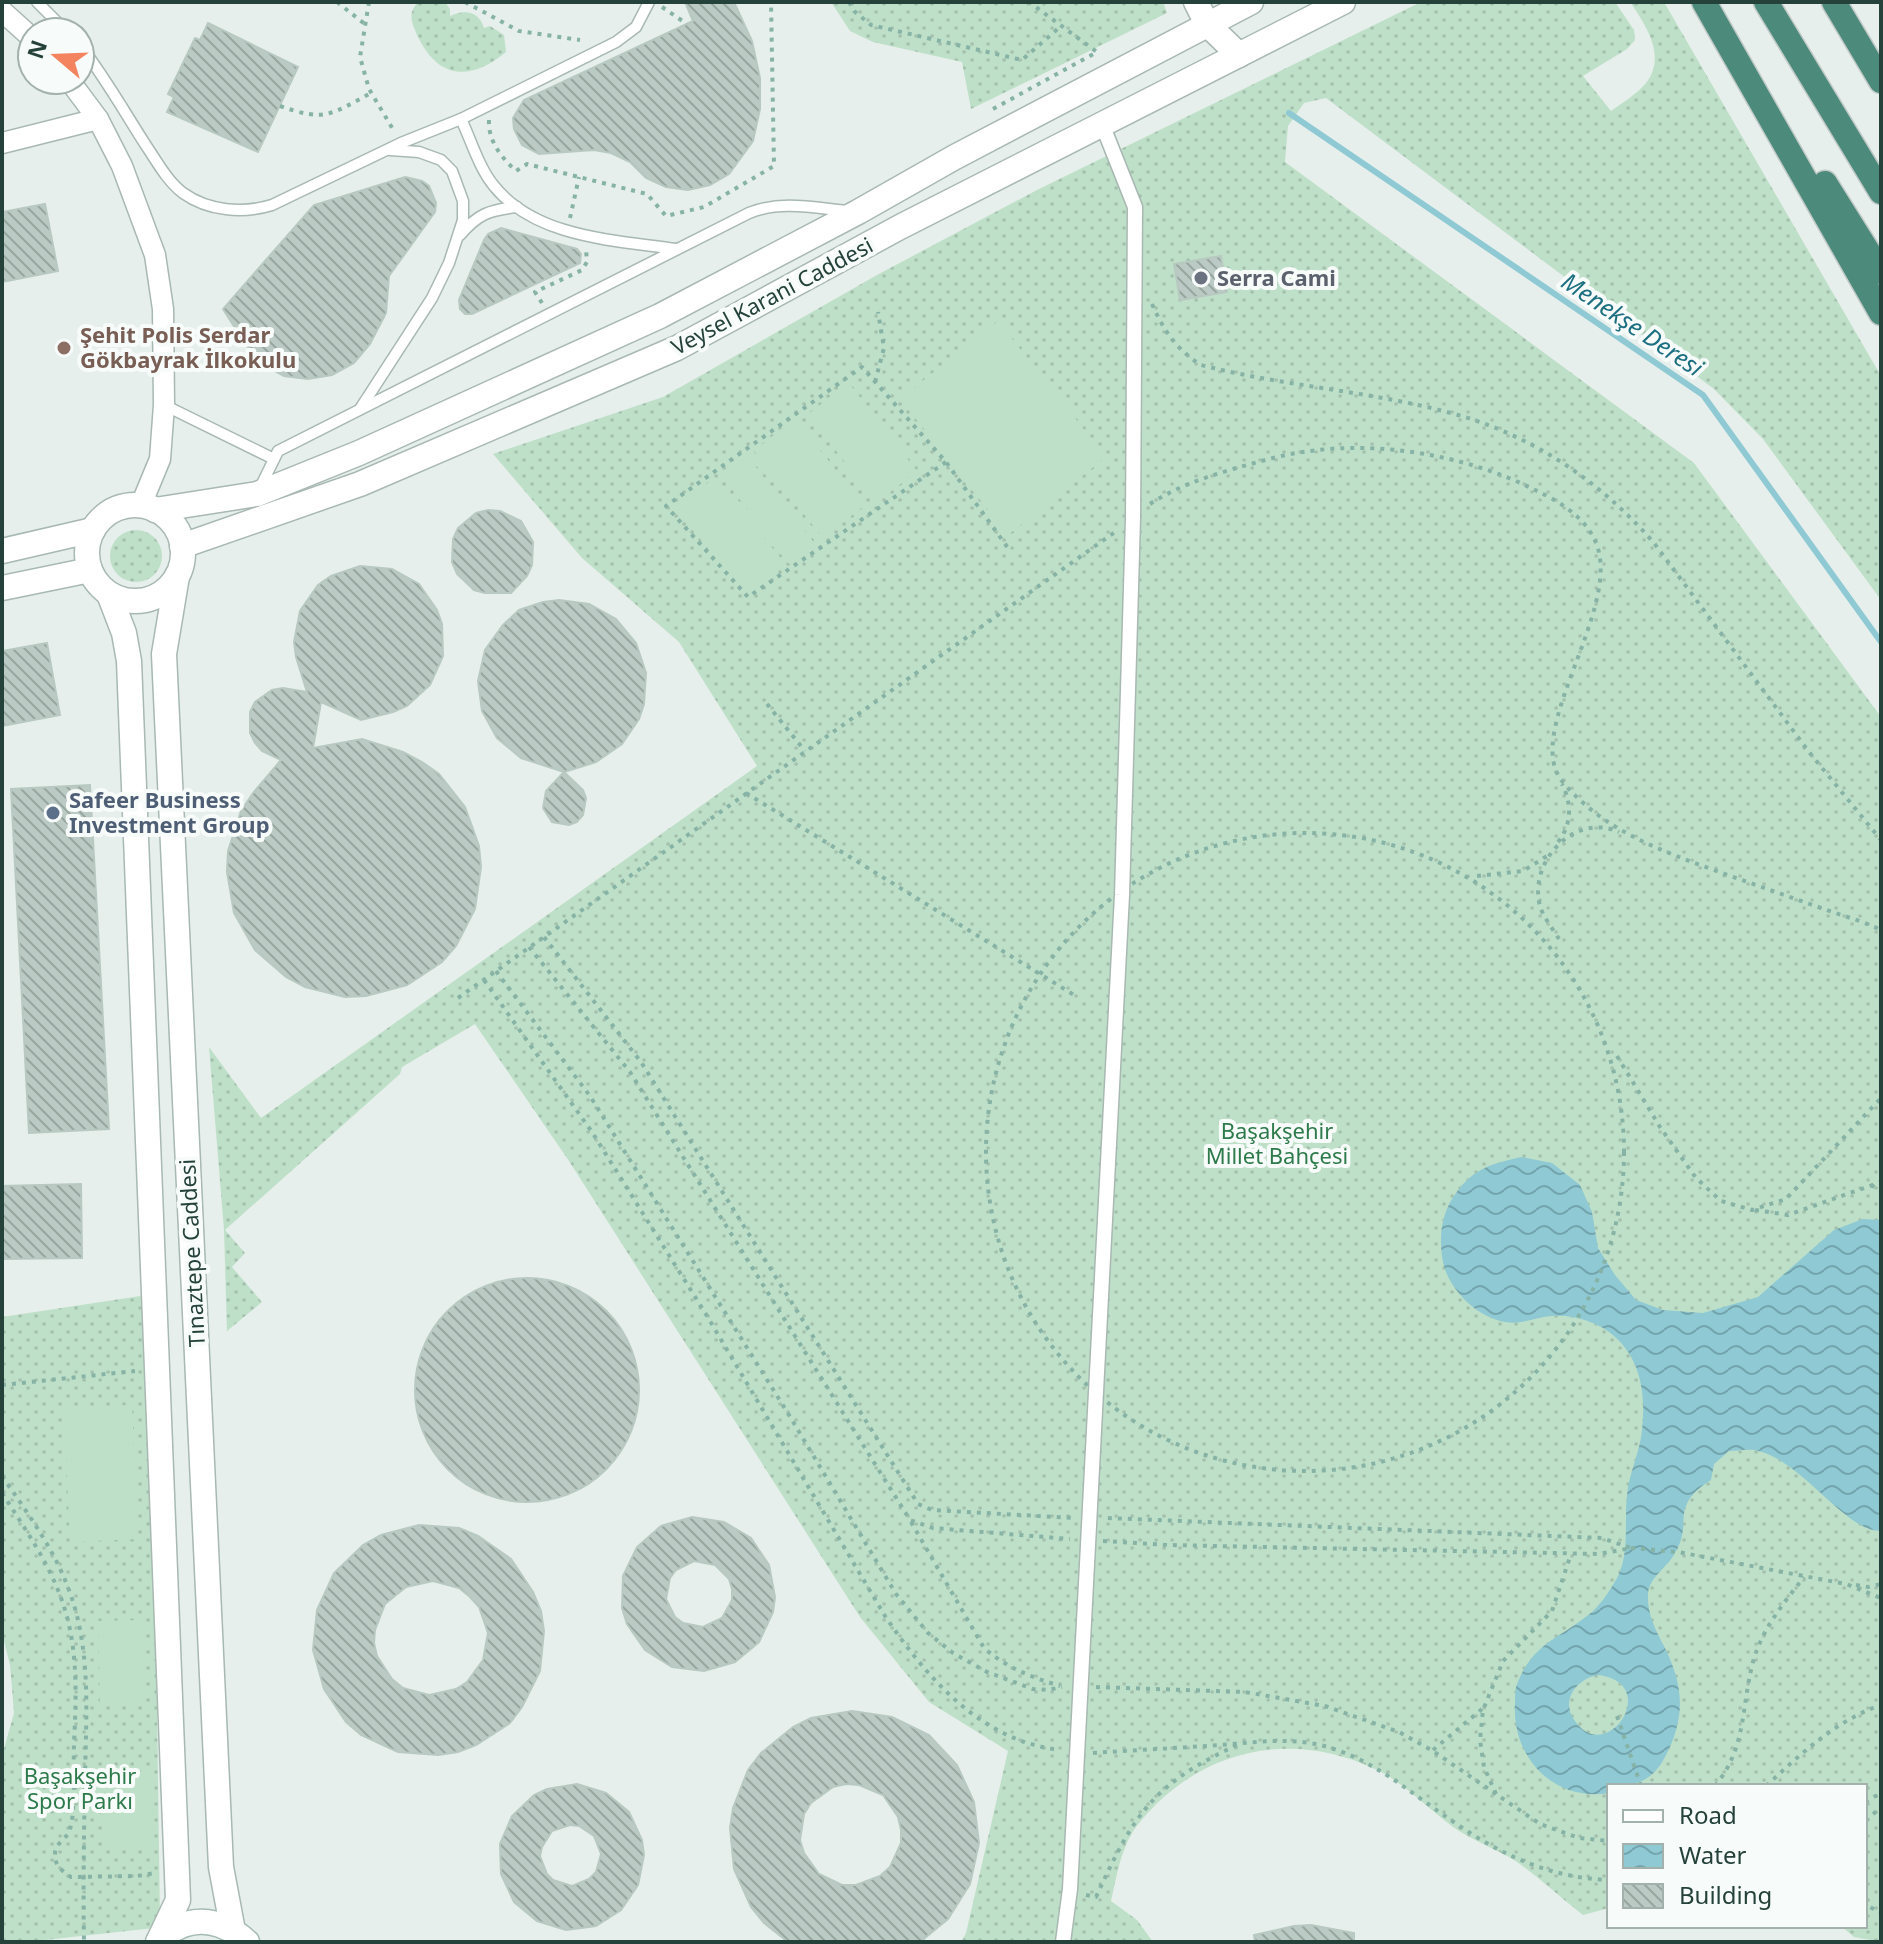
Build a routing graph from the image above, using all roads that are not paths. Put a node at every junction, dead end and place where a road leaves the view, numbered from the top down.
1 (652, 2) edge
2 (1343, 2) edge
3 (1707, 2) edge
4 (1766, 2) edge
5 (1834, 2) edge
6 (1240, 4) edge
7 (1202, 13) edge
8 (1239, 55) junction
9 (96, 69) edge
10 (1881, 81) edge
11 (81, 96) edge
12 (98, 119) junction
13 (461, 119) junction
14 (1102, 124) junction
15 (2, 143) edge
16 (388, 150) junction
17 (1881, 192) edge
18 (517, 207) junction
19 (858, 212) junction
20 (457, 239) junction
21 (678, 249) junction
22 (1881, 272) edge
23 (1881, 313) edge
24 (164, 405) junction
25 (360, 410) junction
26 (274, 459) junction
27 (257, 494) junction
28 (148, 508) junction
29 (93, 530) junction
30 (182, 546) junction
31 (2, 551) edge
32 (90, 570) junction
33 (177, 576) junction
34 (2, 588) edge
35 (109, 594) junction
36 (243, 1939) edge
37 (159, 1941) edge
38 (1063, 1942) edge

1 - 13 lane
2 - 8 street, Veysel Karani Caddesi
3 - 22 highway
3 - 23 highway
4 - 17 highway
5 - 10 highway
6 - 7 street, Veysel Karani Caddesi
6 - 8 street
7 - 8 street
7 - 19 street, Veysel Karani Caddesi
8 - 14 street, Veysel Karani Caddesi
9 - 16 lane
11 - 12 street
12 - 15 street
12 - 24 street
13 - 16 lane
13 - 18 lane
14 - 30 street, Veysel Karani Caddesi
14 - 38 street
16 - 20 lane
18 - 20 lane
18 - 21 lane
19 - 21 lane
19 - 27 street, Veysel Karani Caddesi
20 - 25 lane
21 - 25 lane
24 - 26 lane
24 - 28 street
25 - 26 lane
26 - 27 lane
27 - 28 street, Veysel Karani Caddesi
28 - 29 street
28 - 30 street
29 - 31 street
29 - 32 street
30 - 33 street
32 - 34 street
32 - 35 street
33 - 35 street
33 - 36 street, Tınaztepe Caddesi
35 - 37 street, Tınaztepe Caddesi
36 - 37 street

